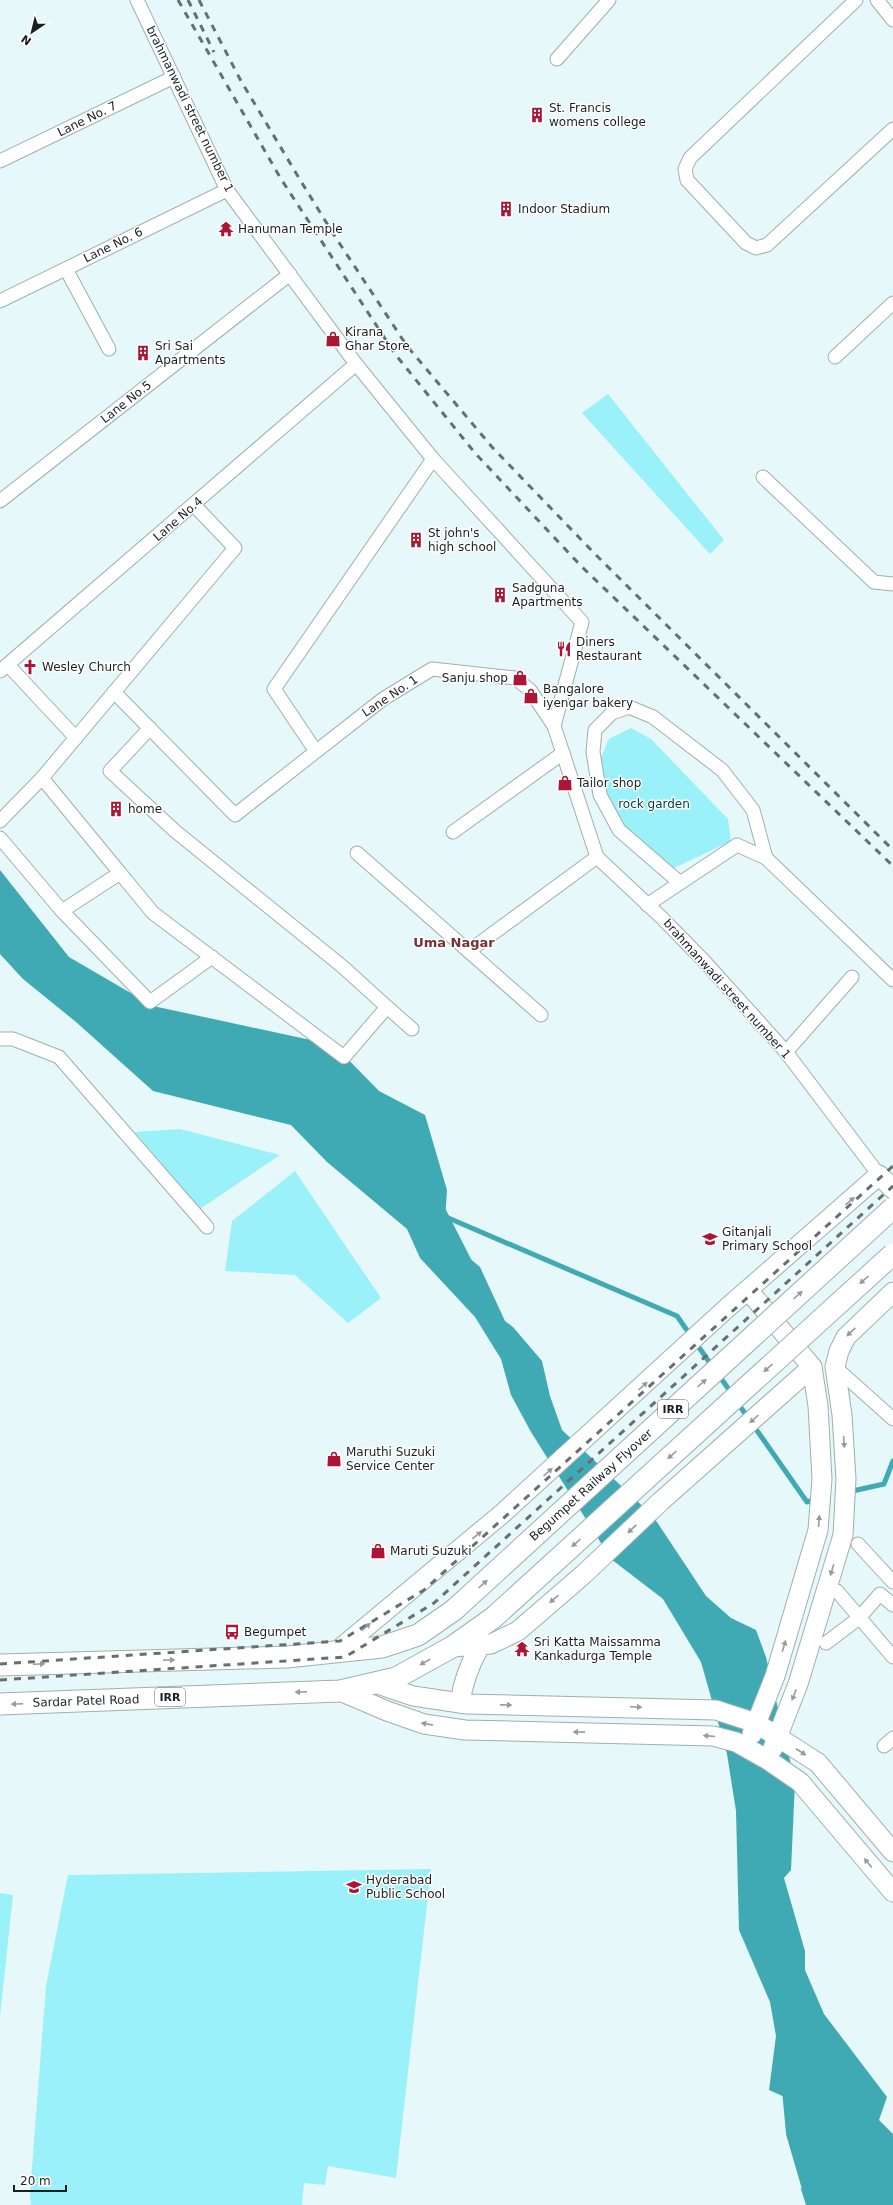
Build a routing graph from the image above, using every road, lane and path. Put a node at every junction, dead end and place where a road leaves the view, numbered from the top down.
1 (137, 0) edge
2 (609, 0) edge
3 (856, 0) edge
4 (877, 0) edge
5 (893, 20) edge
6 (557, 59) dead end
7 (174, 77) junction
8 (893, 129) edge
9 (0, 161) edge
10 (227, 190) junction
11 (66, 269) junction
12 (290, 274) junction
13 (0, 302) edge
14 (893, 303) edge
15 (109, 349) dead end
16 (835, 357) dead end
17 (356, 364) junction
18 (433, 459) junction
19 (763, 477) dead end
20 (0, 501) edge
21 (194, 505) junction
22 (893, 584) edge
23 (4, 668) edge
24 (114, 692) junction
25 (554, 726) junction
26 (150, 728) junction
27 (76, 738) junction
28 (315, 750) junction
29 (563, 753) junction
30 (42, 778) junction
31 (0, 821) edge
32 (453, 832) dead end
33 (0, 838) edge
34 (356, 853) dead end
35 (597, 857) junction
36 (766, 858) junction
37 (120, 873) junction
38 (679, 882) junction
39 (647, 905) junction
40 (62, 911) junction
41 (469, 951) junction
42 (212, 957) junction
43 (852, 977) dead end
44 (893, 980) edge
45 (387, 1007) junction
46 (541, 1015) dead end
47 (412, 1029) dead end
48 (0, 1039) edge
49 (786, 1052) junction
50 (880, 1175) junction
51 (893, 1189) edge
52 (893, 1208) edge
53 (207, 1227) dead end
54 (893, 1254) edge
55 (748, 1290) junction
56 (893, 1292) edge
57 (812, 1367) junction
58 (835, 1367) junction
59 (892, 1417) edge
60 (858, 1544) dead end
61 (893, 1582) edge
62 (837, 1591) dead end
63 (893, 1605) edge
64 (859, 1618) junction
65 (826, 1643) dead end
66 (480, 1646) junction
67 (452, 1647) junction
68 (336, 1652) junction
69 (893, 1657) edge
70 (0, 1665) edge
71 (375, 1683) junction
72 (340, 1691) junction
73 (0, 1704) edge
74 (464, 1704) junction
75 (756, 1723) junction
76 (778, 1737) junction
77 (746, 1748) junction
78 (768, 1760) junction
79 (893, 1852) edge
80 (893, 1892) edge

1 - 7 street, brahmanwadi street number 1
2 - 6 street
3 - 8 street
4 - 5 street
7 - 9 street, Lane No. 7
7 - 10 street, brahmanwadi street number 1
10 - 11 street, Lane No. 6
10 - 12 street, brahmanwadi street number 1
11 - 13 street, Lane No. 6
11 - 15 street
12 - 17 street, brahmanwadi street number 1
12 - 20 street, Lane No.5
14 - 16 street
17 - 18 street, brahmanwadi street number 1
17 - 21 street, Lane No.4
18 - 25 street, brahmanwadi street number 1
18 - 28 street
19 - 22 street
21 - 23 street, Lane No.4
21 - 24 street
23 - 27 street
24 - 26 street
24 - 27 street
25 - 28 street, Lane No. 1
25 - 29 street, brahmanwadi street number 1
26 - 28 street, Lane No. 1
26 - 45 street
27 - 30 street
29 - 32 street
29 - 35 street, brahmanwadi street number 1
30 - 31 street
30 - 37 street
33 - 40 street
34 - 41 street
35 - 39 street, brahmanwadi street number 1
35 - 41 street
36 - 38 street
36 - 38 street
36 - 44 street
37 - 40 street
37 - 42 street
38 - 39 street
39 - 49 street, brahmanwadi street number 1
40 - 42 street
41 - 46 street
42 - 45 street
43 - 49 street
45 - 47 street
48 - 53 street
49 - 50 street, brahmanwadi street number 1
50 - 51 street
55 -> 50 street
68 -> 52 main road, Begumpet Railway Flyover / IRR, bridge
54 -> 67 main road, IRR, bridge
55 - 57 street
68 -> 55 street
56 -> 58 street
57 -> 66 street
75 -> 57 street
58 - 59 street
58 -> 76 street
60 - 61 street
62 - 64 street
63 - 64 street
64 - 65 street
64 - 69 street
66 - 67 street
66 - 74 street
67 -> 71 main road, IRR
70 -> 68 main road, IRR
71 - 72 main road, IRR
71 - 74 street
72 -> 73 main road, Sardar Patel Road / IRR
77 -> 72 street
74 -> 75 street
75 - 76 street
75 - 77 street
76 - 78 street
76 -> 79 street
77 - 78 street
80 -> 78 street

